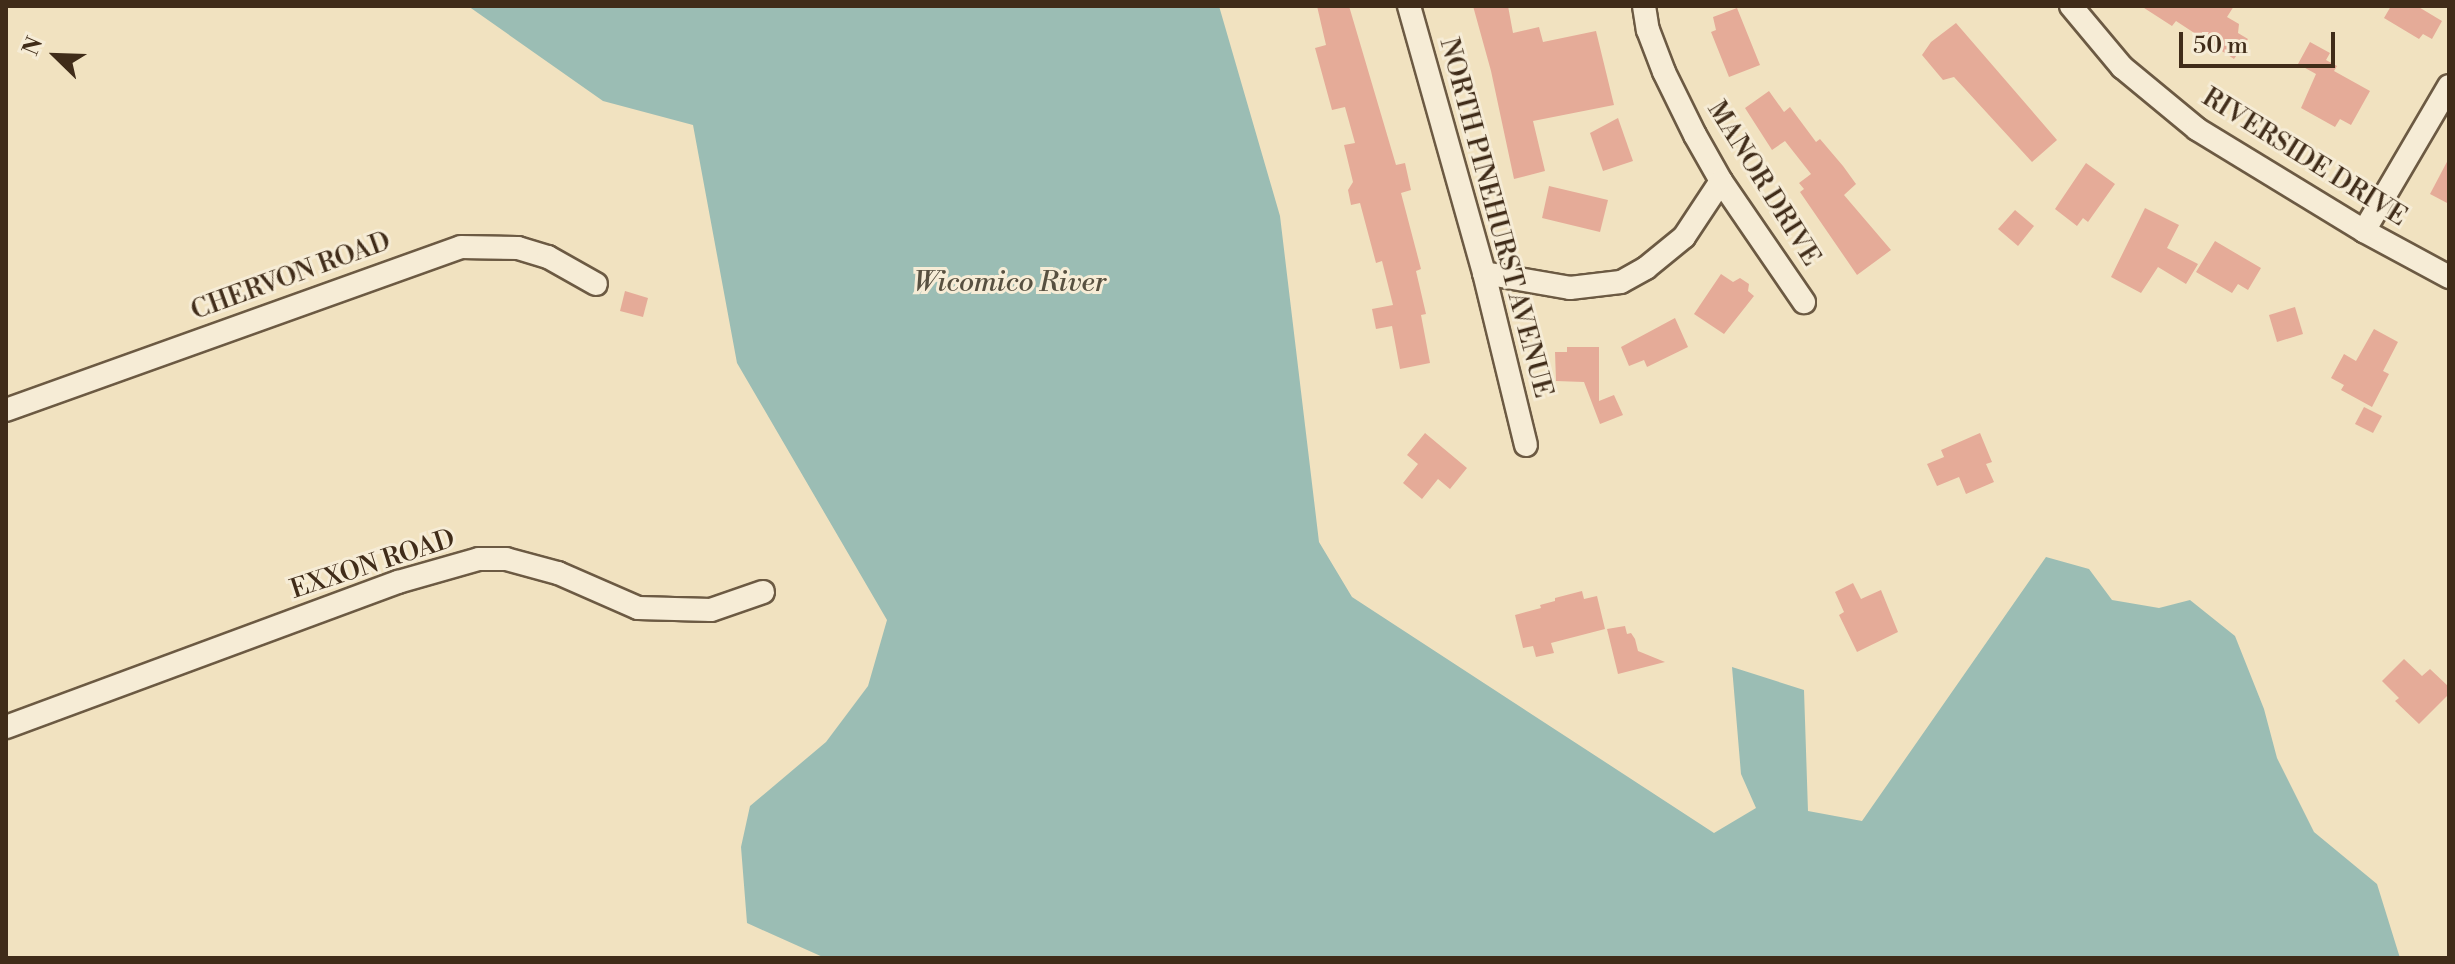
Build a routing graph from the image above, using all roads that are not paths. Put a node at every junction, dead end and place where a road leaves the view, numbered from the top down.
1 (1409, 6) edge
2 (1644, 6) edge
3 (2071, 6) edge
4 (2449, 86) edge
5 (1721, 181) junction
6 (2364, 231) junction
7 (1484, 273) junction
8 (2449, 277) edge
9 (596, 284) dead end
10 (1804, 302) dead end
11 (6, 410) edge
12 (1526, 445) dead end
13 (763, 592) dead end
14 (6, 727) edge

1 - 7 street, NORTH PINEHURST AVENUE
2 - 5 street, MANOR DRIVE
3 - 6 street, RIVERSIDE DRIVE
4 - 6 street
5 - 7 street
5 - 10 street, MANOR DRIVE
6 - 8 street, RIVERSIDE DRIVE
7 - 12 street, NORTH PINEHURST AVENUE
9 - 11 street, CHERVON ROAD
13 - 14 street, EXXON ROAD

